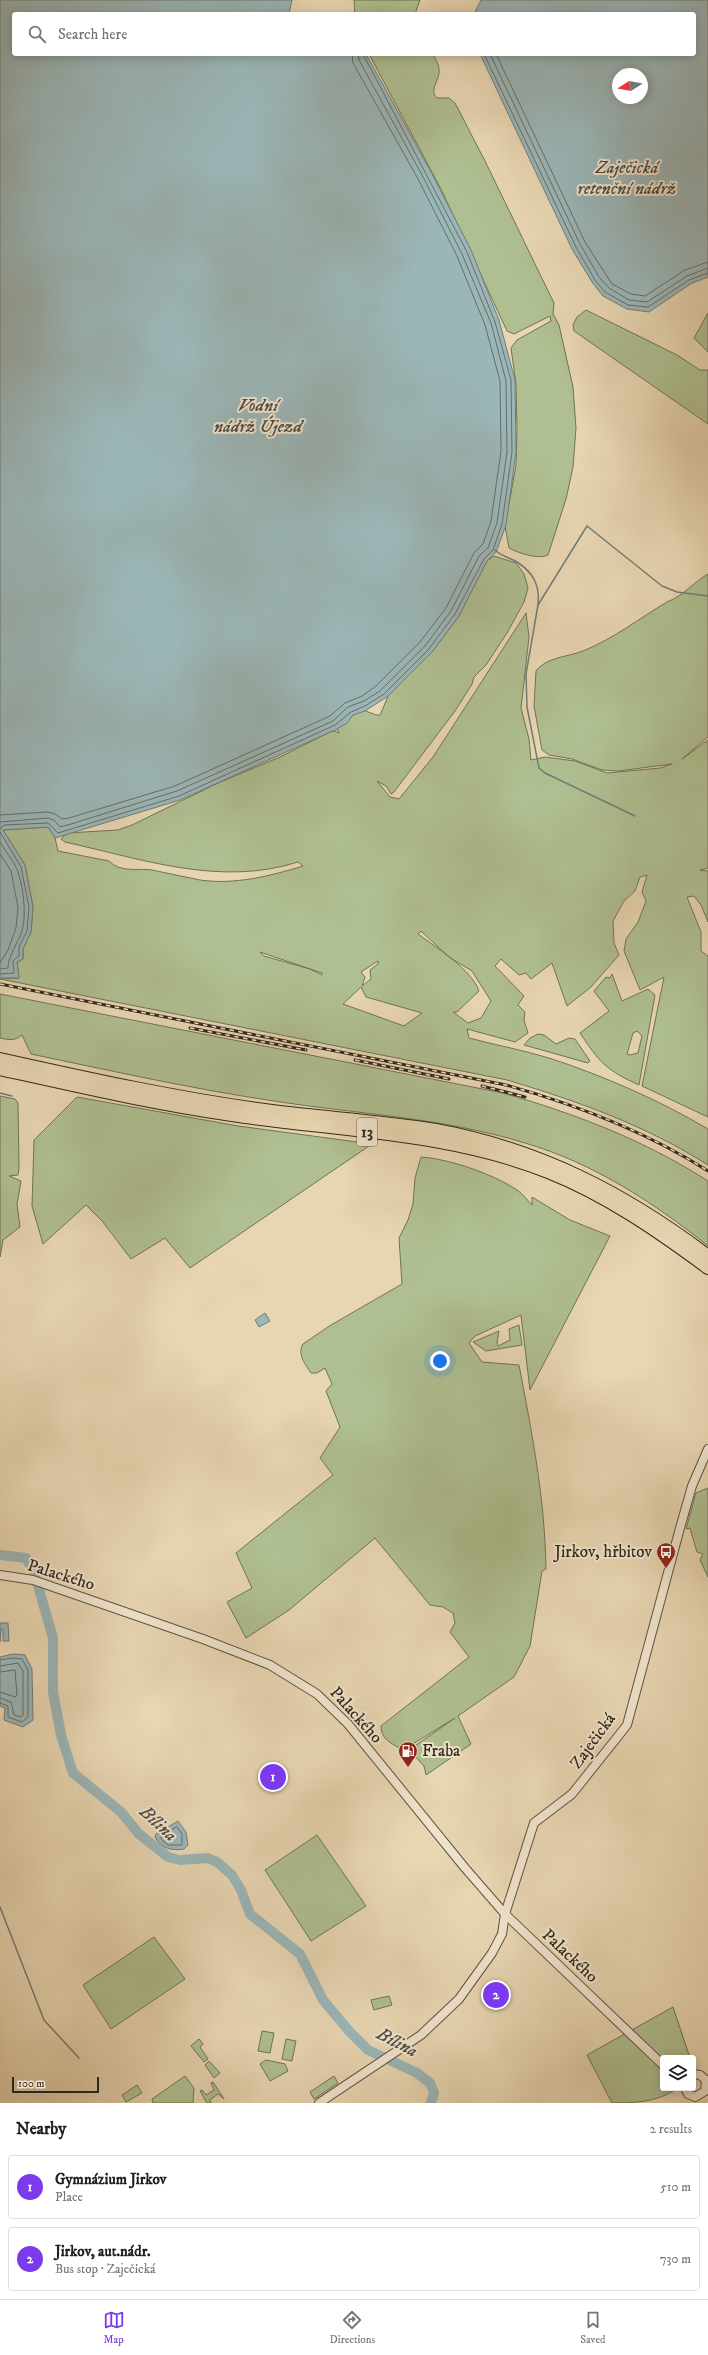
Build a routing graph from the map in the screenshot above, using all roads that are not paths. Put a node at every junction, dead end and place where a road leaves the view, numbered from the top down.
1 (0, 1059) edge
2 (0, 1069) edge
3 (708, 1256) edge
4 (708, 1268) edge
5 (708, 1449) edge
6 (0, 1575) edge
7 (505, 1914) junction
8 (655, 2056) junction
9 (660, 2060) edge
10 (660, 2062) edge
11 (696, 2074) edge
12 (707, 2080) edge
13 (706, 2090) edge
14 (686, 2091) edge
15 (696, 2100) edge
16 (318, 2103) edge
17 (704, 2103) edge

1 - 3 highway, 13
2 - 4 highway, 13
5 - 7 street, Zaječická
6 - 7 street, Palackého
7 - 8 street, Palackého
7 - 16 street, Zaječická
8 - 9 street, Palackého
8 - 10 street, Palackého
11 - 12 street
12 - 13 street
13 - 15 street
13 - 17 street
14 - 15 street

